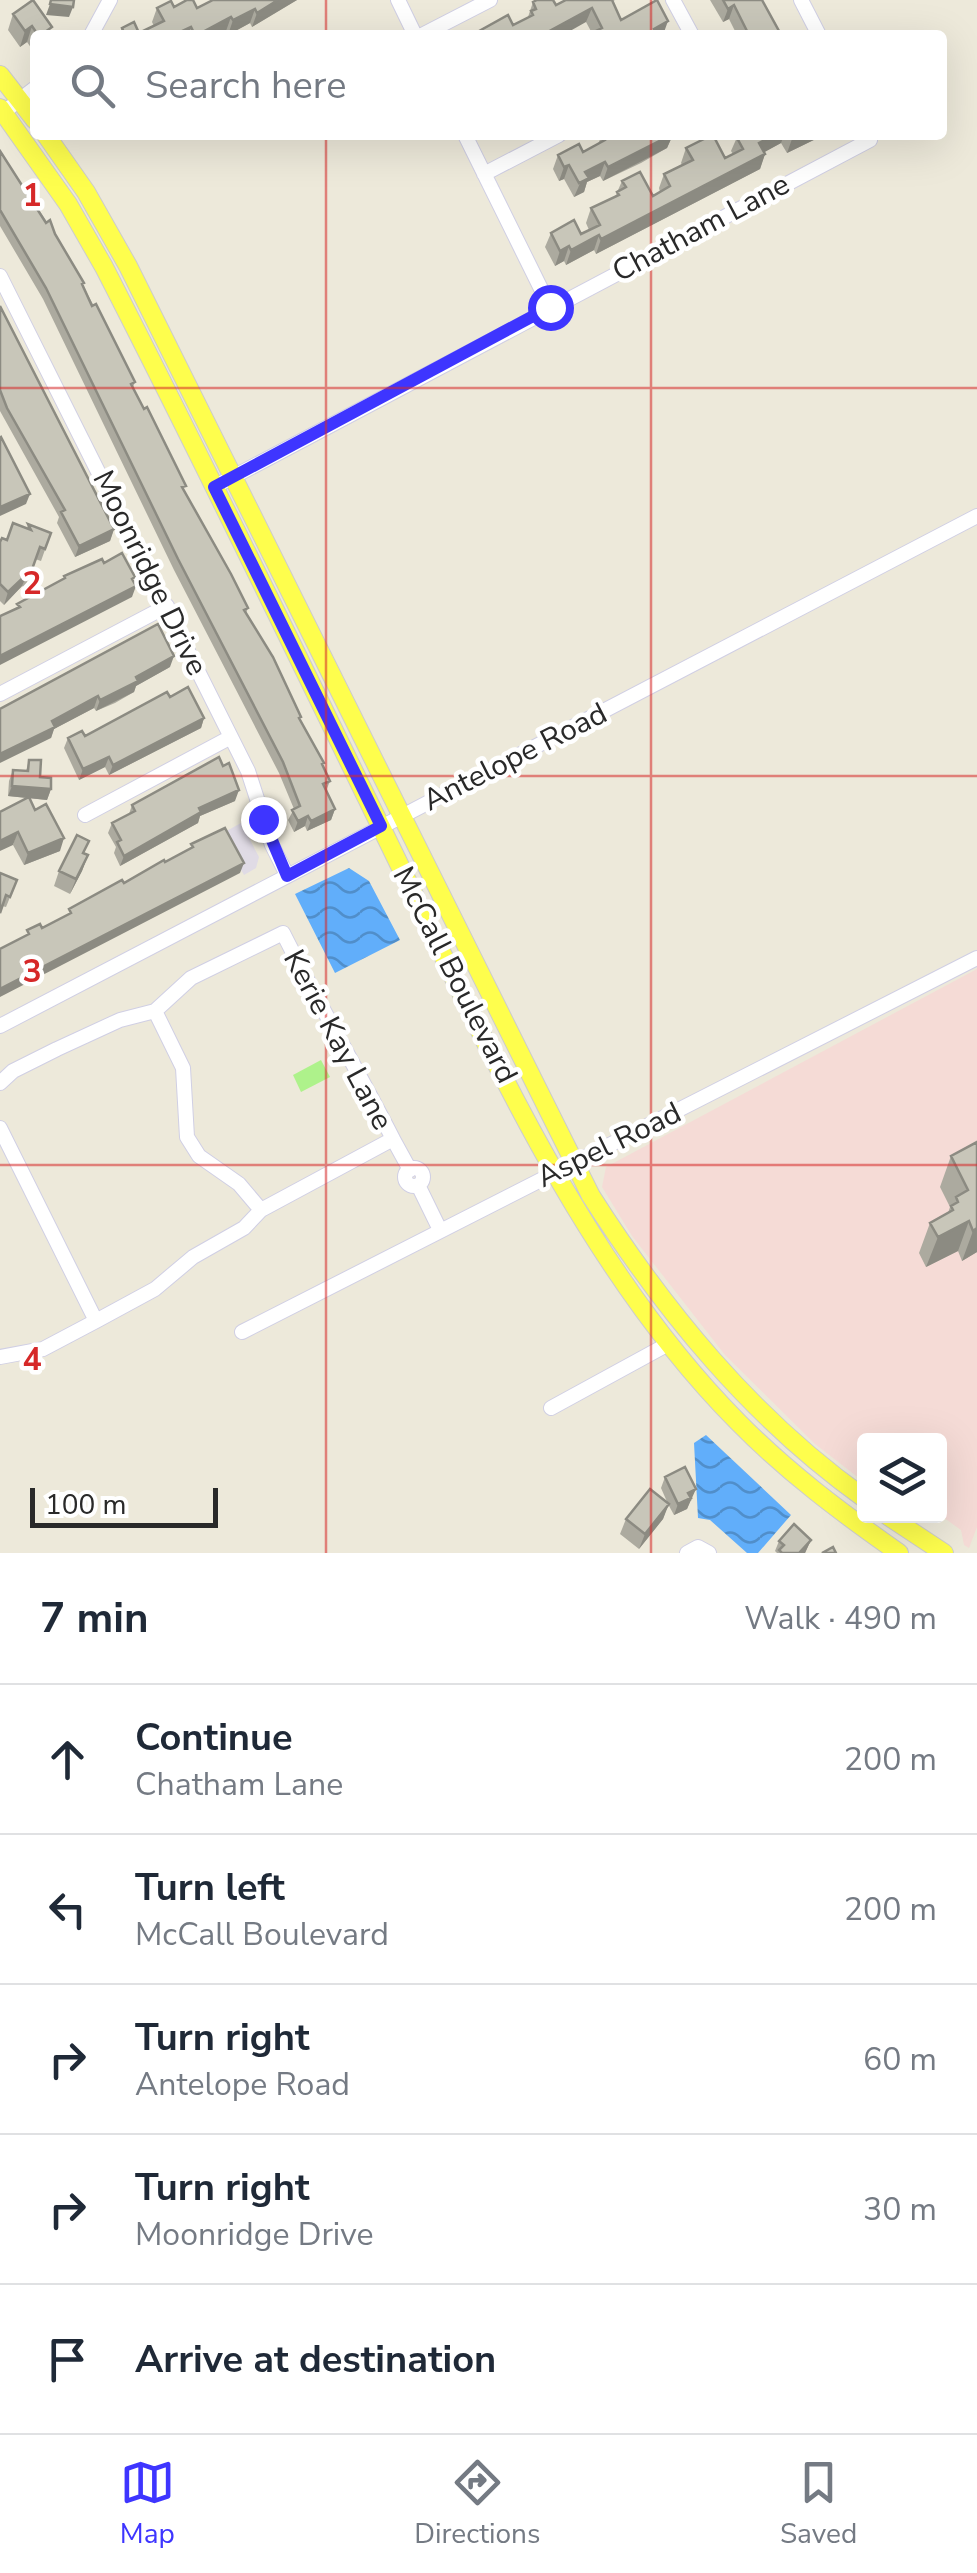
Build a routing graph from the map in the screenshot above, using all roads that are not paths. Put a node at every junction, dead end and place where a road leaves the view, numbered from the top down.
1 (110, 0) edge
2 (398, 0) edge
3 (490, 0) edge
4 (673, 0) edge
5 (802, 0) edge
6 (93, 30) edge
7 (416, 30) edge
8 (429, 30) edge
9 (689, 30) edge
10 (817, 30) edge
11 (0, 74) edge
12 (30, 91) edge
13 (19, 99) junction
14 (1, 112) edge
15 (30, 113) edge
16 (49, 140) edge
17 (467, 140) edge
18 (549, 140) edge
19 (863, 140) edge
20 (484, 174) junction
21 (0, 276) edge
22 (550, 307) junction
23 (234, 477) junction
24 (214, 487) junction
25 (977, 516) edge
26 (167, 606) junction
27 (0, 694) edge
28 (231, 737) junction
29 (84, 815) dead end
30 (401, 816) junction
31 (381, 826) junction
32 (287, 876) junction
33 (977, 958) edge
34 (155, 1010) junction
35 (0, 1026) edge
36 (0, 1083) edge
37 (0, 1128) edge
38 (392, 1139) junction
39 (574, 1166) junction
40 (554, 1172) junction
41 (261, 1210) junction
42 (440, 1230) junction
43 (96, 1321) junction
44 (242, 1332) dead end
45 (670, 1343) junction
46 (0, 1357) edge
47 (550, 1408) dead end
48 (857, 1492) edge
49 (899, 1523) edge
50 (687, 1553) edge
51 (710, 1553) edge
52 (899, 1553) edge
53 (944, 1553) edge

1 - 6 street
2 - 7 street
3 - 8 street
4 - 9 street
5 - 10 street
11 - 13 main road
12 - 13 street
13 - 14 street
13 - 15 main road
14 - 24 main road, McCall Boulevard
16 - 23 main road, McCall Boulevard
17 - 20 street
18 - 20 street
19 - 22 street, Chatham Lane
20 - 22 street
21 - 26 street, Moonridge Drive
22 - 23 street, Chatham Lane
23 - 24 street, Chatham Lane
23 - 30 main road, McCall Boulevard
24 - 31 main road, McCall Boulevard
25 - 30 street, Antelope Road
26 - 27 street
26 - 28 street, Moonridge Drive
28 - 29 street
28 - 32 street, Moonridge Drive
30 - 31 street, Antelope Road
30 - 39 main road, McCall Boulevard
31 - 32 street, Antelope Road
31 - 40 main road, McCall Boulevard
32 - 35 street, Antelope Road
33 - 39 street, Aspel Road
34 - 36 street, Kerie Kay Lane
34 - 38 street, Kerie Kay Lane
34 - 41 street
37 - 43 street
38 - 41 street, Kerie Kay Lane
38 - 42 street
39 - 40 street, Aspel Road
39 - 48 main road, McCall Boulevard
40 - 42 street, Aspel Road
40 - 45 main road, McCall Boulevard
41 - 43 street, Kerie Kay Lane
42 - 44 street, Aspel Road
43 - 46 street, Kerie Kay Lane
45 - 47 street
45 - 52 main road, McCall Boulevard
49 - 53 main road
50 - 51 street

